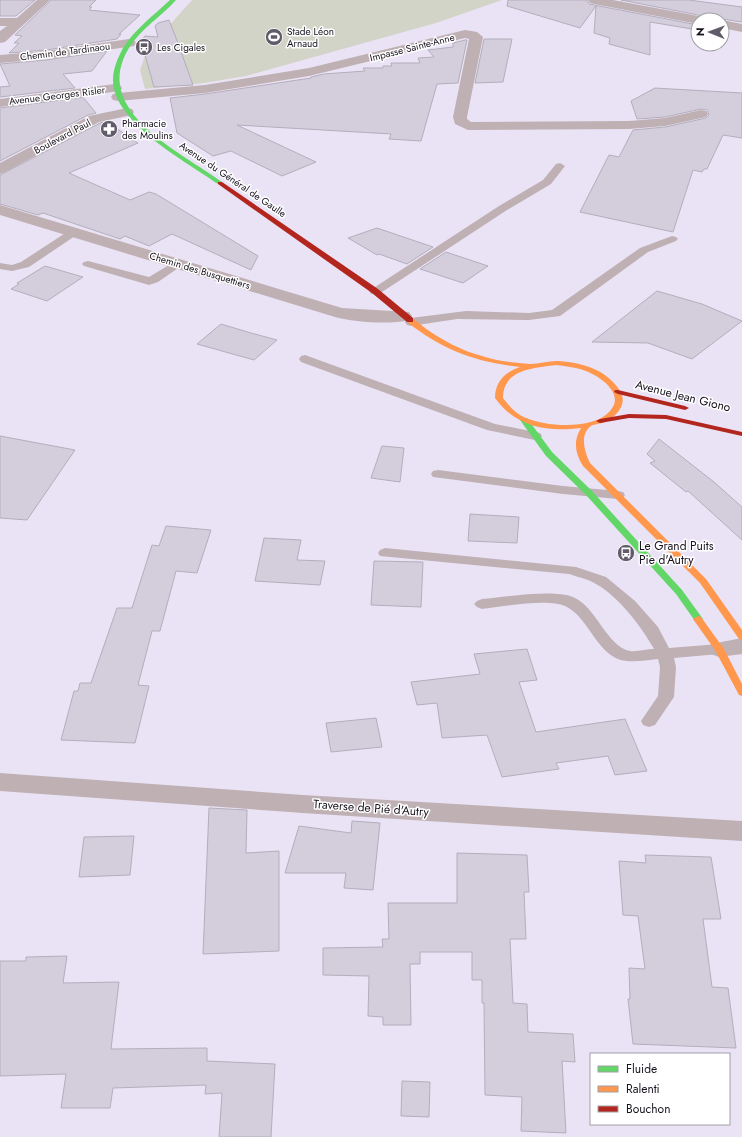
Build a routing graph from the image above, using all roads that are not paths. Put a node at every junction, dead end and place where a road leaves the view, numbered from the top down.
1 (44, 0) edge
2 (173, 0) edge
3 (594, 0) edge
4 (690, 18) edge
5 (0, 22) edge
6 (20, 22) junction
7 (730, 26) edge
8 (742, 28) edge
9 (0, 39) edge
10 (129, 43) junction
11 (0, 59) edge
12 (116, 92) junction
13 (0, 103) edge
14 (127, 112) junction
15 (701, 114) dead end
16 (560, 166) dead end
17 (0, 170) edge
18 (0, 210) edge
19 (74, 232) junction
20 (672, 239) dead end
21 (88, 264) dead end
22 (178, 264) junction
23 (0, 266) edge
24 (374, 291) junction
25 (411, 322) junction
26 (445, 354) dead end
27 (305, 359) dead end
28 (530, 366) junction
29 (618, 392) junction
30 (694, 410) dead end
31 (524, 420) junction
32 (600, 421) junction
33 (587, 426) junction
34 (742, 434) edge
35 (535, 436) junction
36 (438, 474) dead end
37 (589, 492) junction
38 (618, 495) junction
39 (385, 553) dead end
40 (482, 604) dead end
41 (742, 637) edge
42 (742, 646) edge
43 (719, 649) junction
44 (665, 654) junction
45 (742, 693) edge
46 (649, 721) dead end
47 (0, 782) edge
48 (742, 831) edge

1 - 6 street
2 - 10 main road
3 - 4 street
5 - 6 street
6 - 9 street
7 - 8 street
10 - 11 street, Chemin de Tardinaou
10 - 12 main road
12 - 13 street, Avenue Georges Risler
12 - 14 main road, Avenue du Général de Gaulle
12 - 15 street, Impasse Sainte-Anne
14 - 17 street, Boulevard Paul
14 - 24 main road, Avenue du Général de Gaulle
16 - 24 lane
18 - 19 street, Chemin des Busquettiers
19 - 22 street, Chemin des Busquettiers
19 - 23 lane
20 - 25 lane
21 - 22 lane
22 - 25 street, Chemin des Busquettiers
24 - 25 main road, Avenue du Général de Gaulle
25 - 26 main road, Avenue du Général de Gaulle
25 - 28 main road, Avenue du Général de Gaulle
27 - 35 lane
28 - 29 main road
28 - 31 main road
29 - 30 main road, Avenue Jean Giono
29 - 32 main road
31 - 33 main road
31 - 35 main road
32 - 33 main road
32 - 34 main road, Avenue Jean Giono
33 - 38 main road
35 - 37 main road
36 - 37 lane
37 - 38 lane
37 - 43 main road
38 - 41 main road
39 - 44 lane
40 - 44 lane
42 - 43 street
43 - 44 lane
43 - 45 main road
44 - 46 lane
47 - 48 street, Traverse de Pié d'Autry

